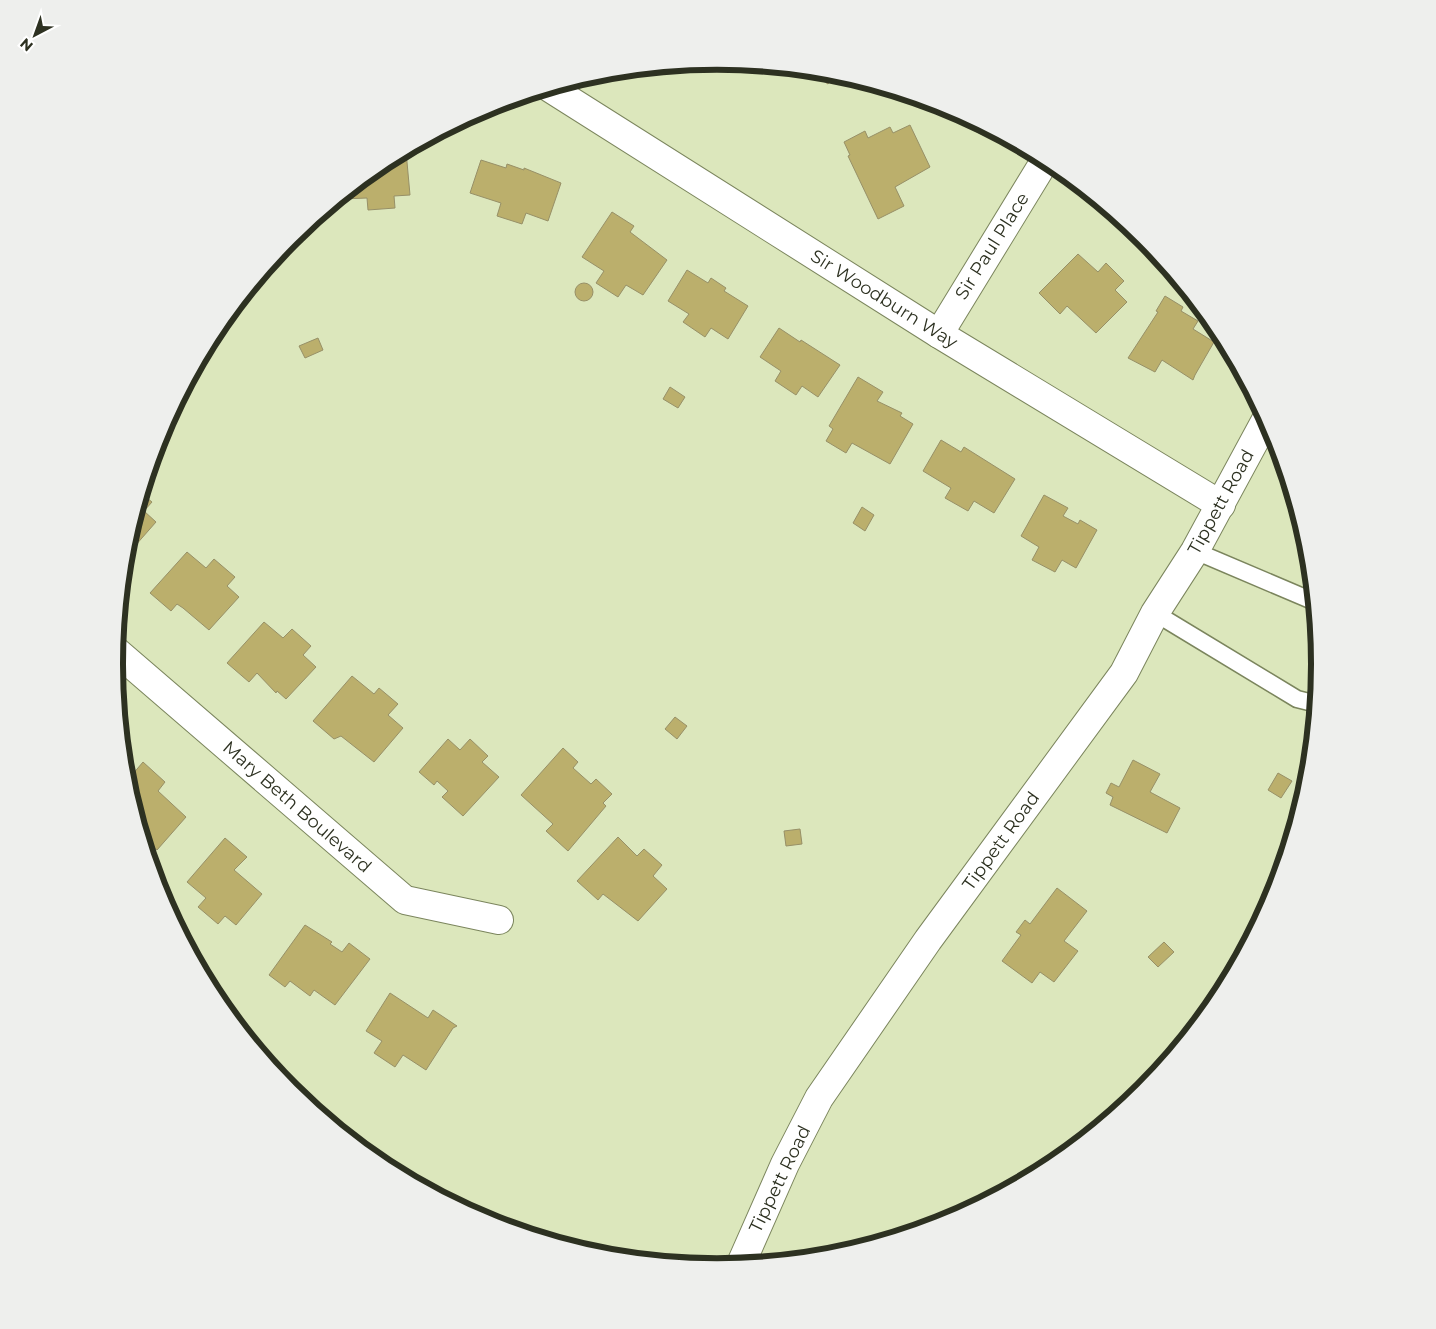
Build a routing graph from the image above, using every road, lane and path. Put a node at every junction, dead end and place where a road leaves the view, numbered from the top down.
1 (557, 92) edge
2 (1042, 166) edge
3 (939, 334) junction
4 (1262, 427) edge
5 (1221, 505) junction
6 (1195, 551) junction
7 (1308, 599) edge
8 (1155, 613) junction
9 (123, 657) edge
10 (1311, 702) edge
11 (499, 920) dead end
12 (743, 1258) edge

1 - 3 street, Sir Woodburn Way
2 - 3 street, Sir Paul Place
3 - 5 street, Sir Woodburn Way
4 - 5 street, Tippett Road
5 - 6 street, Tippett Road
6 - 7 lane
6 - 8 street, Tippett Road
8 - 10 lane
8 - 12 street, Tippett Road
9 - 11 street, Mary Beth Boulevard

